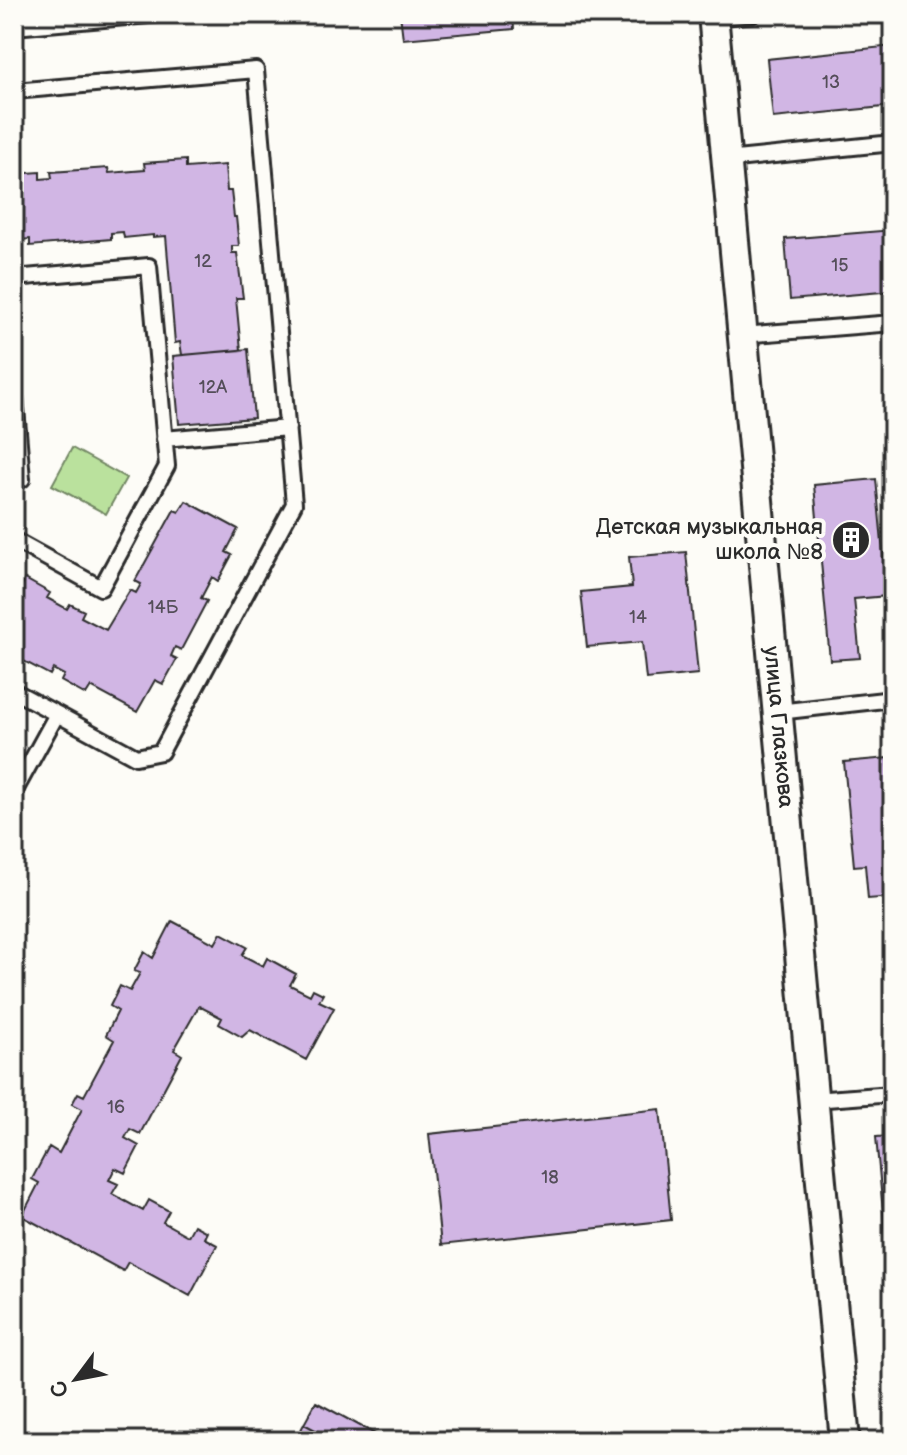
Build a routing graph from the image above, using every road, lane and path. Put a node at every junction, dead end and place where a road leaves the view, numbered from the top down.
1 (160, 14) edge
2 (753, 14) edge
3 (713, 16) edge
4 (14, 27) edge
5 (14, 91) edge
6 (893, 143) edge
7 (726, 160) junction
8 (14, 278) edge
9 (893, 323) edge
10 (742, 335) junction
11 (14, 384) edge
12 (288, 428) junction
13 (164, 439) junction
14 (14, 483) edge
15 (14, 540) edge
16 (14, 691) edge
17 (893, 699) edge
18 (778, 712) junction
19 (57, 714) junction
20 (14, 785) edge
21 (893, 1094) edge
22 (813, 1100) junction
23 (845, 1441) edge

1 - 4 lane
2 - 3 lane
3 - 7 street, улица Глазкова
5 - 12 lane
6 - 7 lane
7 - 10 street, улица Глазкова
8 - 13 lane
9 - 10 lane
10 - 18 street, улица Глазкова
11 - 14 lane
12 - 13 lane
12 - 19 lane
13 - 15 lane
16 - 19 lane
17 - 18 lane
18 - 22 street, улица Глазкова
19 - 20 lane
21 - 22 lane
22 - 23 street, улица Глазкова

